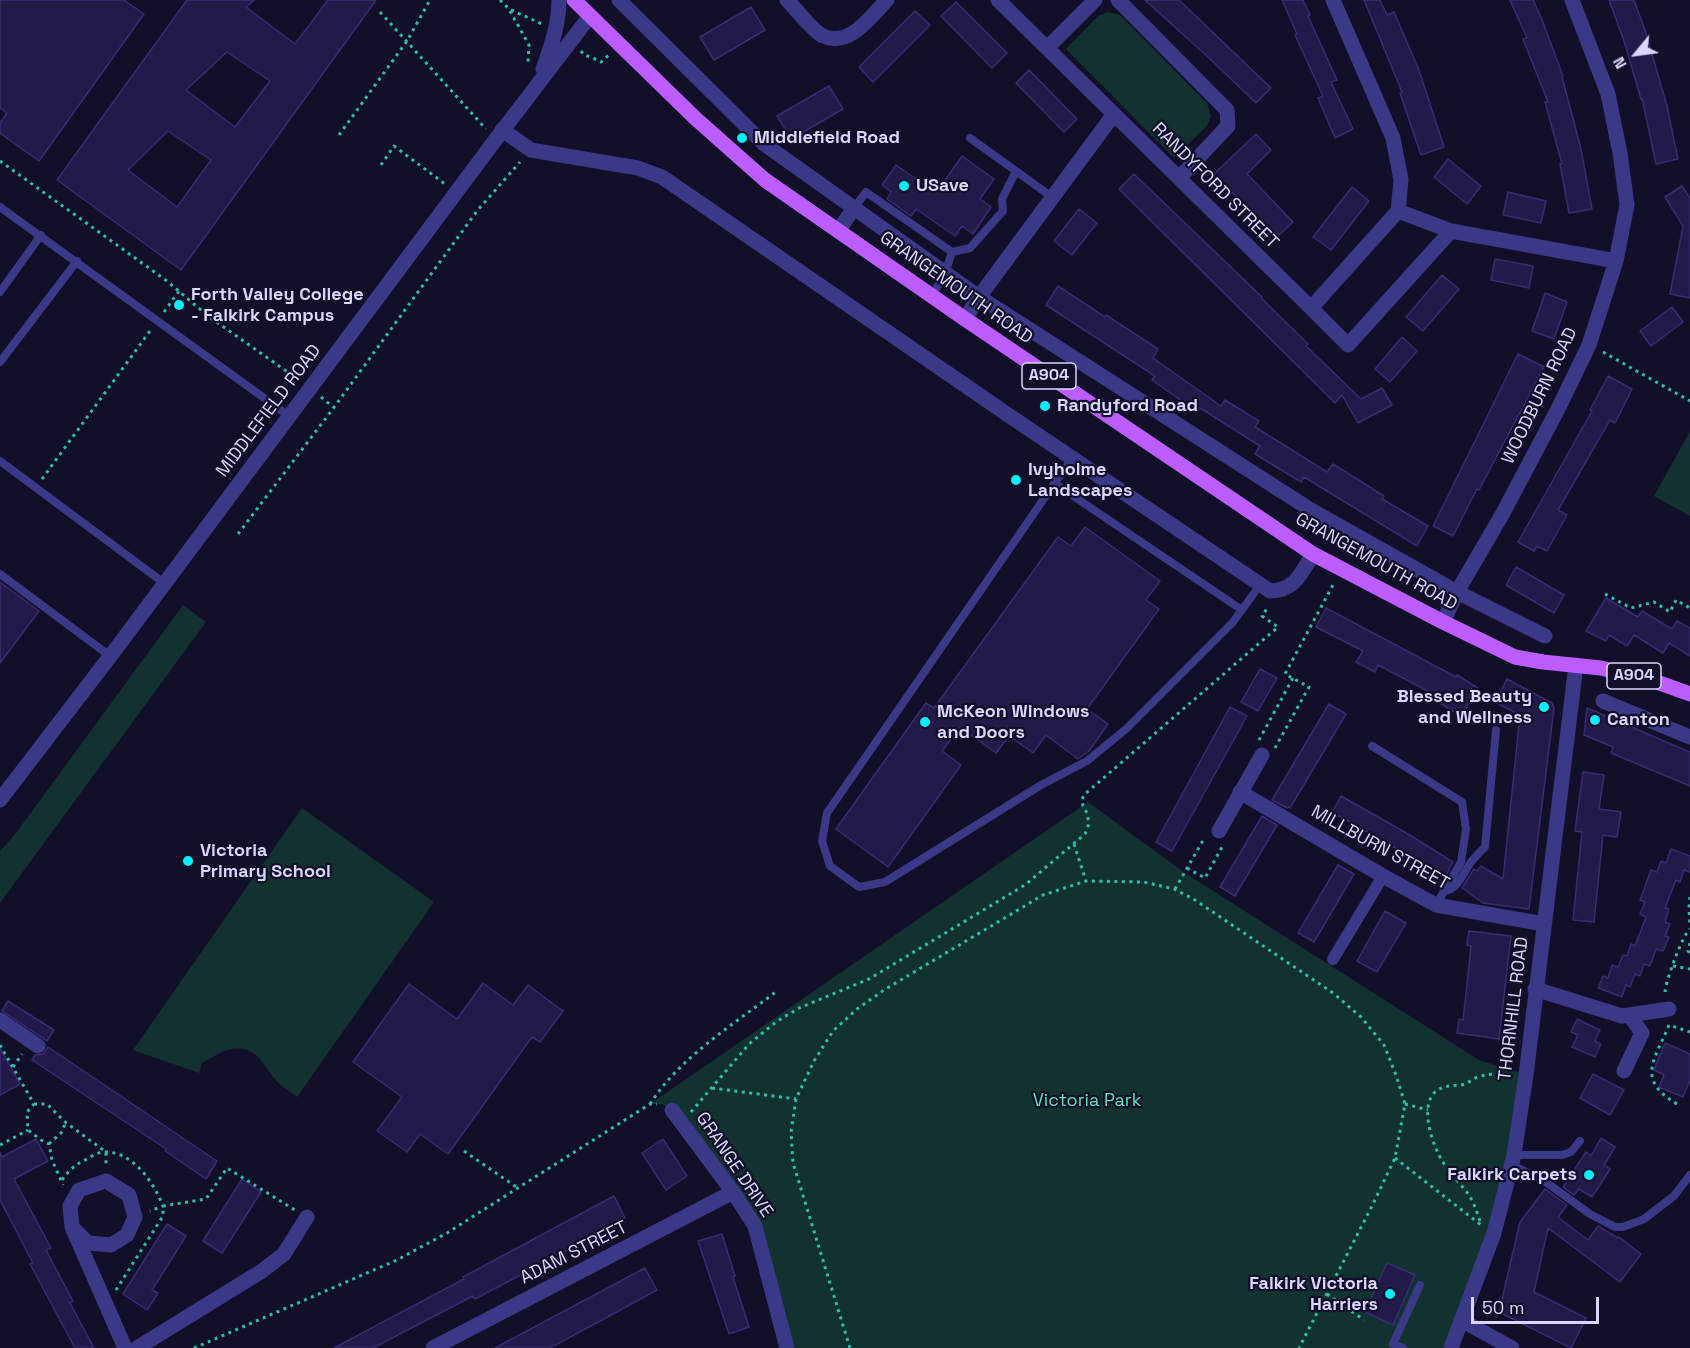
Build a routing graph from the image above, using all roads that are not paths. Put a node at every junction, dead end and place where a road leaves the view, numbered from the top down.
1 (559, 0) edge
2 (574, 0) edge
3 (619, 0) edge
4 (787, 0) edge
5 (887, 0) edge
6 (999, 0) edge
7 (1095, 0) edge
8 (1118, 0) edge
9 (1333, 0) edge
10 (1572, 0) edge
11 (590, 16) junction
12 (1047, 48) junction
13 (538, 83) junction
14 (1114, 114) junction
15 (499, 135) junction
16 (969, 138) dead end
17 (1016, 171) junction
18 (1179, 178) junction
19 (1052, 197) junction
20 (0, 207) edge
21 (854, 208) junction
22 (1398, 211) junction
23 (838, 231) junction
24 (1451, 231) junction
25 (41, 235) junction
26 (952, 252) junction
27 (77, 261) junction
28 (1616, 261) junction
29 (945, 273) junction
30 (0, 292) edge
31 (932, 296) junction
32 (979, 297) junction
33 (1311, 308) junction
34 (965, 319) junction
35 (0, 362) edge
36 (289, 416) junction
37 (1072, 458) junction
38 (0, 461) edge
39 (1054, 483) junction
40 (1313, 554) junction
41 (0, 574) edge
42 (164, 583) junction
43 (1260, 585) junction
44 (1457, 592) junction
45 (1242, 610) junction
46 (1443, 622) junction
47 (1545, 636) dead end
48 (110, 656) junction
49 (1576, 665) junction
50 (1690, 694) edge
51 (1602, 701) dead end
52 (1496, 730) dead end
53 (1690, 736) edge
54 (1372, 746) dead end
55 (1267, 755) road end
56 (1240, 792) junction
57 (0, 800) edge
58 (1223, 835) road end
59 (1383, 876) junction
60 (1444, 891) junction
61 (1436, 905) junction
62 (1544, 924) junction
63 (1333, 959) dead end
64 (1535, 989) junction
65 (1669, 1009) dead end
66 (1630, 1016) junction
67 (0, 1020) edge
68 (38, 1047) dead end
69 (1624, 1071) dead end
70 (677, 1116) road end
71 (1580, 1140) dead end
72 (1513, 1160) junction
73 (1690, 1175) edge
74 (733, 1192) junction
75 (307, 1217) road end
76 (72, 1227) junction
77 (1420, 1285) dead end
78 (1463, 1321) junction
79 (125, 1348) edge
80 (137, 1348) edge
81 (433, 1348) edge
82 (787, 1348) edge
83 (1403, 1348) edge
84 (1451, 1348) edge
85 (1512, 1348) edge

1 - 13 street
2 - 11 main road, GRANGEMOUTH ROAD / A904
3 - 21 street, GRANGEMOUTH ROAD
4 - 5 street
6 - 12 street, RANDYFORD STREET
7 - 12 street
8 - 18 street
9 - 22 street
10 - 28 street, WOODBURN ROAD
11 - 13 street, MIDDLEFIELD ROAD
11 - 23 main road, GRANGEMOUTH ROAD / A904
12 - 14 street, RANDYFORD STREET
13 - 15 street, MIDDLEFIELD ROAD
14 - 18 street, RANDYFORD STREET
14 - 19 street
15 - 36 street, MIDDLEFIELD ROAD
15 - 37 street
16 - 17 lane
17 - 19 lane
17 - 26 lane
18 - 33 street, RANDYFORD STREET
19 - 32 street
20 - 25 lane
21 - 23 street
21 - 26 lane
21 - 29 street, GRANGEMOUTH ROAD
22 - 24 street
22 - 33 street
23 - 31 main road, GRANGEMOUTH ROAD / A904
24 - 28 street
24 - 33 street, RANDYFORD STREET
25 - 27 lane
25 - 30 lane
26 - 29 lane
27 - 35 lane
27 - 36 lane
28 - 44 street, WOODBURN ROAD
29 - 31 lane
29 - 32 street, GRANGEMOUTH ROAD
31 - 34 main road, GRANGEMOUTH ROAD / A904
32 - 34 street
32 - 44 street, GRANGEMOUTH ROAD
34 - 40 main road, GRANGEMOUTH ROAD / A904
36 - 42 street, MIDDLEFIELD ROAD
37 - 39 lane
37 - 43 street
38 - 42 lane
39 - 45 lane
39 - 45 lane
40 - 43 street
40 - 46 main road, GRANGEMOUTH ROAD / A904
41 - 48 lane
42 - 48 street, MIDDLEFIELD ROAD
43 - 45 lane
44 - 46 street, WOODBURN ROAD
44 - 47 street, GRANGEMOUTH ROAD
46 - 49 main road, GRANGEMOUTH ROAD / A904
48 - 57 street, MIDDLEFIELD ROAD
49 - 50 main road, A904
49 - 62 street, THORNHILL ROAD
51 - 53 street
52 - 60 lane
54 - 60 lane
55 - 56 street
56 - 58 street
56 - 59 street, MILLBURN STREET
59 - 61 street, MILLBURN STREET
59 - 63 street
60 - 61 lane
61 - 62 street, MILLBURN STREET
62 - 64 street, THORNHILL ROAD
64 - 66 street
64 - 72 street, THORNHILL ROAD
65 - 66 street
66 - 69 street
67 - 68 street
70 - 74 street, GRANGE DRIVE
71 - 72 lane
72 - 73 lane
72 - 78 street, THORNHILL ROAD
74 - 81 street, ADAM STREET
74 - 82 street, GRANGE DRIVE
75 - 80 street
76 - 76 street
76 - 79 street
77 - 83 lane
78 - 84 street, THORNHILL ROAD
78 - 85 street

